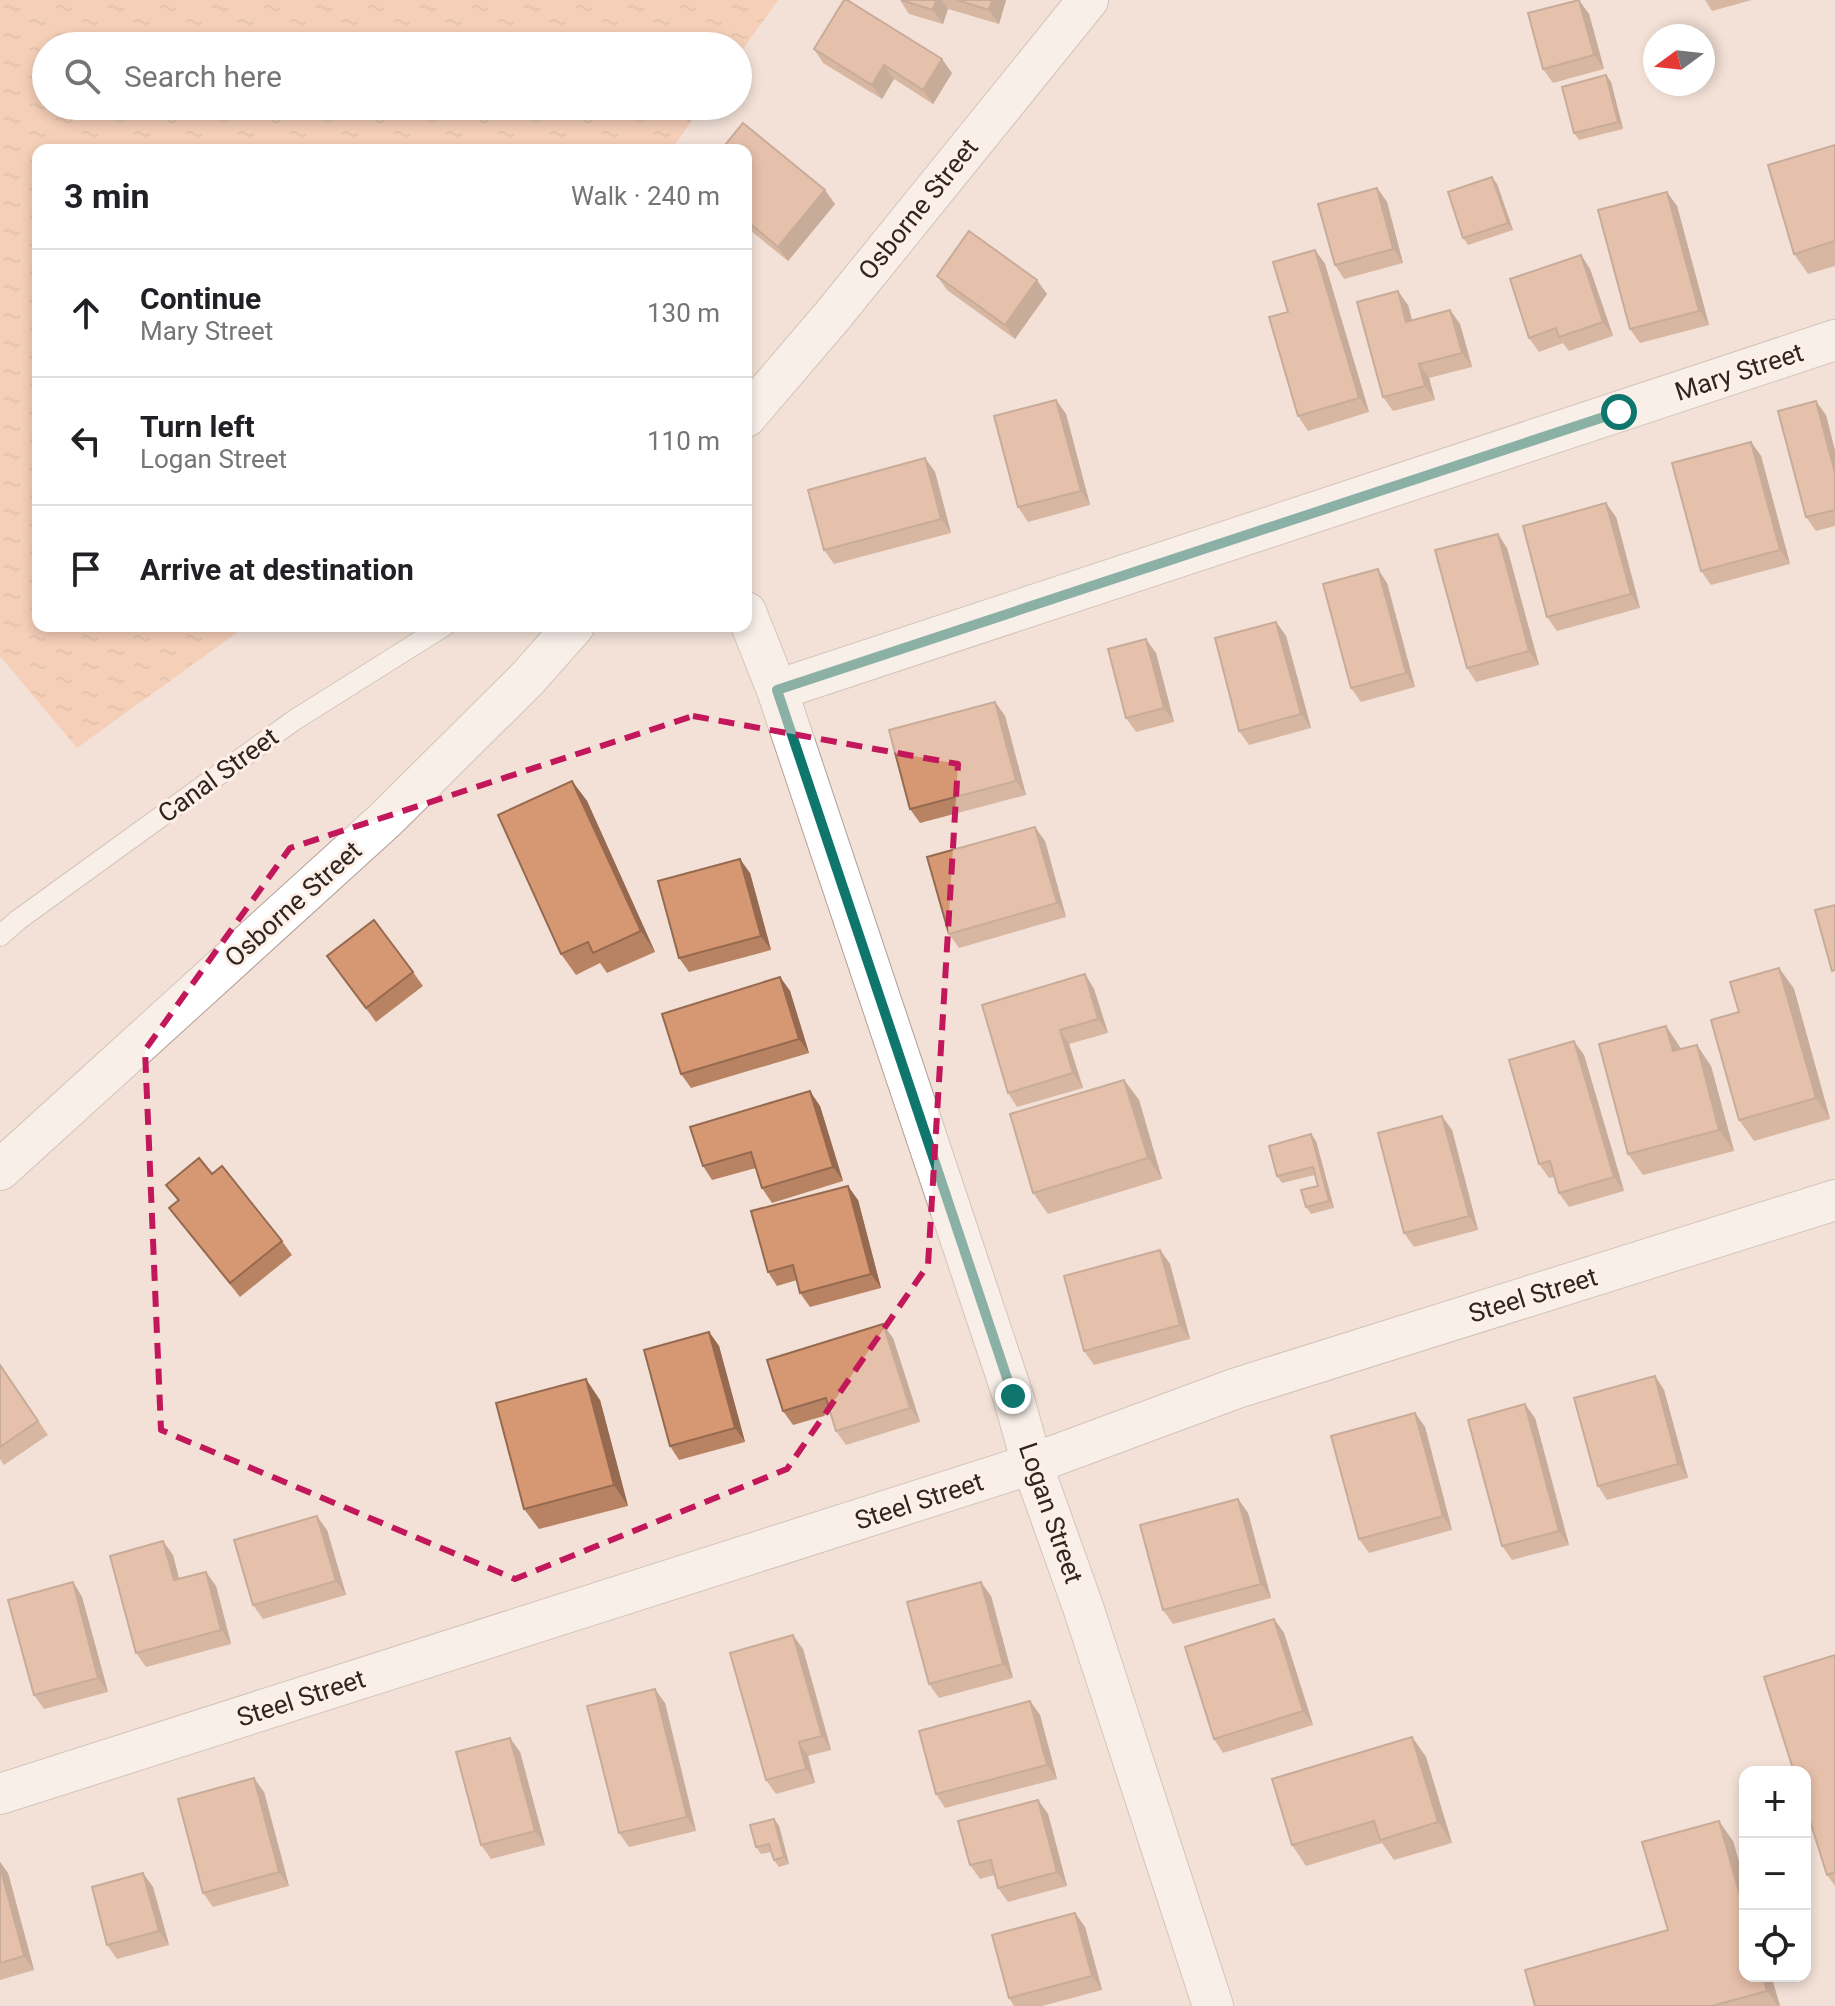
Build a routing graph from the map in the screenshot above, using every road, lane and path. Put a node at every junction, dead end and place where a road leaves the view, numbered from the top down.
1 (1088, 0) edge
2 (1835, 340) edge
3 (752, 410) edge
4 (752, 627) edge
5 (434, 632) edge
6 (569, 632) edge
7 (777, 690) junction
8 (0, 936) edge
9 (0, 1170) edge
10 (1835, 1200) edge
11 (1032, 1464) junction
12 (0, 1794) edge
13 (1213, 2006) edge

1 - 3 street, Osborne Street
2 - 7 street, Mary Street
4 - 7 street, Logan Street
5 - 8 lane, Canal Street
6 - 9 street, Osborne Street
7 - 11 street, Logan Street
10 - 11 street, Steel Street
11 - 12 street, Steel Street
11 - 13 street, Logan Street

